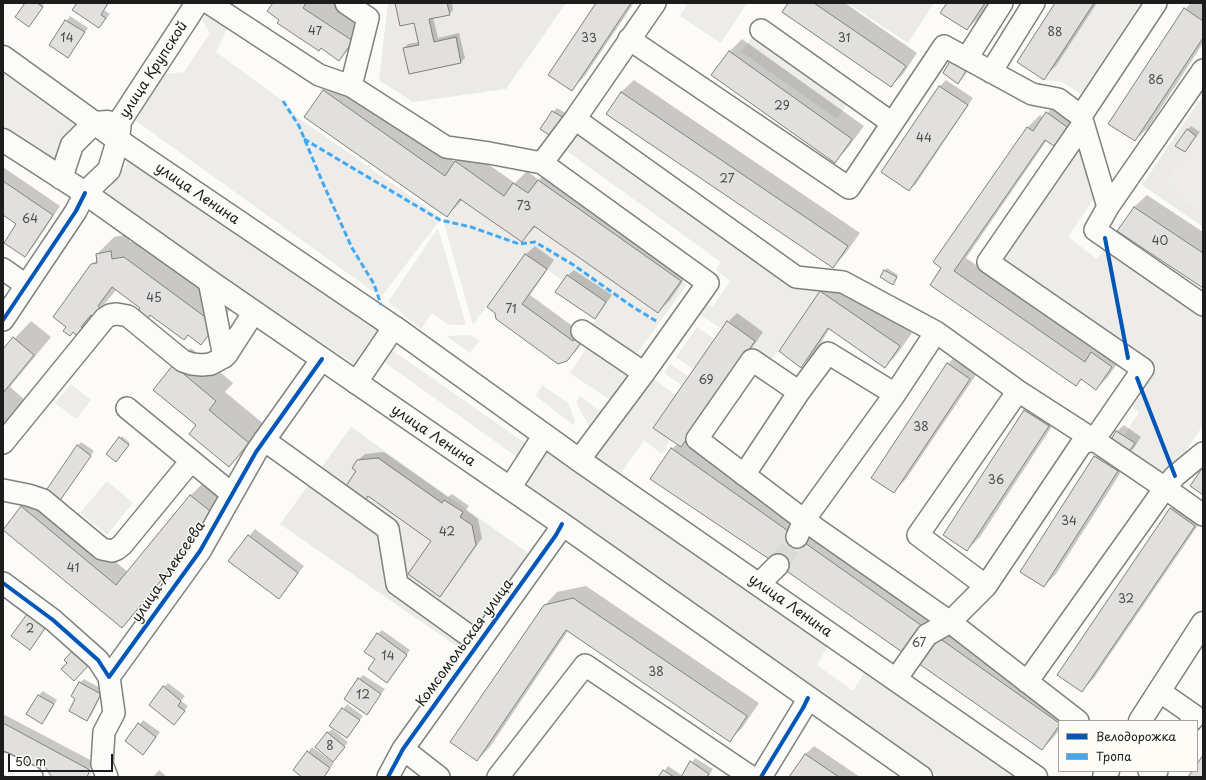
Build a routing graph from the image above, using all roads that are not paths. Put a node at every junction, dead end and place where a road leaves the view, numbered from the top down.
1 (198, 3) edge
2 (209, 3) edge
3 (346, 3) edge
4 (655, 3) edge
5 (1002, 3) edge
6 (1034, 3) edge
7 (1156, 3) edge
8 (761, 30) dead end
9 (629, 39) junction
10 (3, 57) edge
11 (967, 58) junction
12 (1203, 70) edge
13 (991, 72) junction
14 (351, 86) junction
15 (575, 119) junction
16 (1082, 120) junction
17 (94, 123) junction
18 (892, 123) junction
19 (119, 131) junction
20 (3, 140) edge
21 (542, 163) junction
22 (62, 178) junction
23 (85, 193) junction
24 (1108, 207) junction
25 (3, 269) edge
26 (209, 281) junction
27 (26, 285) junction
28 (1203, 305) edge
29 (254, 312) junction
30 (3, 320) edge
31 (394, 327) junction
32 (582, 331) dead end
33 (936, 332) junction
34 (224, 357) junction
35 (322, 359) junction
36 (644, 373) junction
37 (356, 383) junction
38 (1018, 390) junction
39 (799, 392) junction
40 (896, 394) junction
41 (126, 408) dead end
42 (544, 435) junction
43 (264, 440) junction
44 (1094, 440) junction
45 (3, 443) edge
46 (1203, 453) edge
47 (579, 460) junction
48 (191, 461) junction
49 (744, 475) junction
50 (510, 488) junction
51 (1165, 488) junction
52 (3, 490) edge
53 (232, 494) junction
54 (1203, 515) edge
55 (562, 524) junction
56 (800, 529) junction
57 (778, 565) tunnel mouth
58 (3, 583) edge
59 (759, 584) junction
60 (986, 586) junction
61 (950, 622) junction
62 (1203, 624) edge
63 (479, 643) junction
64 (109, 677) junction
65 (896, 679) junction
66 (1027, 682) junction
67 (1159, 691) junction
68 (808, 698) junction
69 (1077, 720) edge
70 (1141, 720) edge
71 (1193, 720) edge
72 (403, 748) junction
73 (3, 763) edge
74 (32, 777) edge
75 (107, 777) edge
76 (388, 777) edge
77 (439, 777) edge
78 (498, 777) edge
79 (751, 777) edge
80 (761, 777) edge
81 (920, 777) edge
82 (1036, 777) edge

1 - 19 main road, улица Крупской
2 - 14 street
3 - 14 street
4 - 9 street
5 - 11 street
6 - 13 street
7 - 16 street
8 - 18 street
9 - 15 street
9 - 18 street
10 - 17 main road, улица Ленина
11 - 13 street
11 - 18 street
12 - 24 street
13 - 16 street
14 - 21 street
15 - 21 street
15 - 33 street
16 - 24 street
16 - 44 street
17 - 19 main road, улица Ленина
17 - 22 main road
19 - 23 main road, улица Крупской
19 - 31 main road, улица Ленина
20 - 22 main road, улица Ленина
21 - 36 street
22 - 23 main road, улица Ленина
23 - 26 main road, улица Ленина
23 - 27 street, улица Крупской
24 - 28 street
25 - 27 street
26 - 29 main road, улица Ленина
26 - 34 street
27 - 30 street, улица Крупской
29 - 34 street
29 - 35 main road, улица Ленина
31 - 37 street
31 - 42 main road, улица Ленина
32 - 36 street
33 - 38 street
33 - 40 street
34 - 45 street
35 - 37 main road, улица Ленина
35 - 43 street, улица Алексеева
36 - 47 street
37 - 50 main road, улица Ленина
38 - 44 street
38 - 60 street
39 - 40 street
39 - 49 street
39 - 49 street
40 - 56 street
41 - 48 street
42 - 47 main road, улица Ленина
42 - 50 street
43 - 53 street, улица Алексеева
43 - 63 street
44 - 51 street
44 - 60 street
46 - 51 street
47 - 59 main road, улица Ленина
48 - 52 street
48 - 53 street
49 - 56 street
50 - 55 main road, улица Ленина
51 - 54 street
51 - 66 street
53 - 64 street, улица Алексеева
55 - 63 street, Комсомольская улица
55 - 68 main road, улица Ленина
56 - 61 street
57 - 59 street
58 - 64 street
59 - 65 main road, улица Ленина
60 - 61 street
61 - 65 street
61 - 66 street
62 - 67 main road
63 - 72 street, Комсомольская улица
64 - 75 street
65 - 82 main road, улица Ленина
66 - 69 street
67 - 70 main road
67 - 71 street
68 - 80 street
68 - 81 main road, улица Ленина
72 - 76 street, Комсомольская улица
72 - 77 street
73 - 74 street
78 - 79 street

